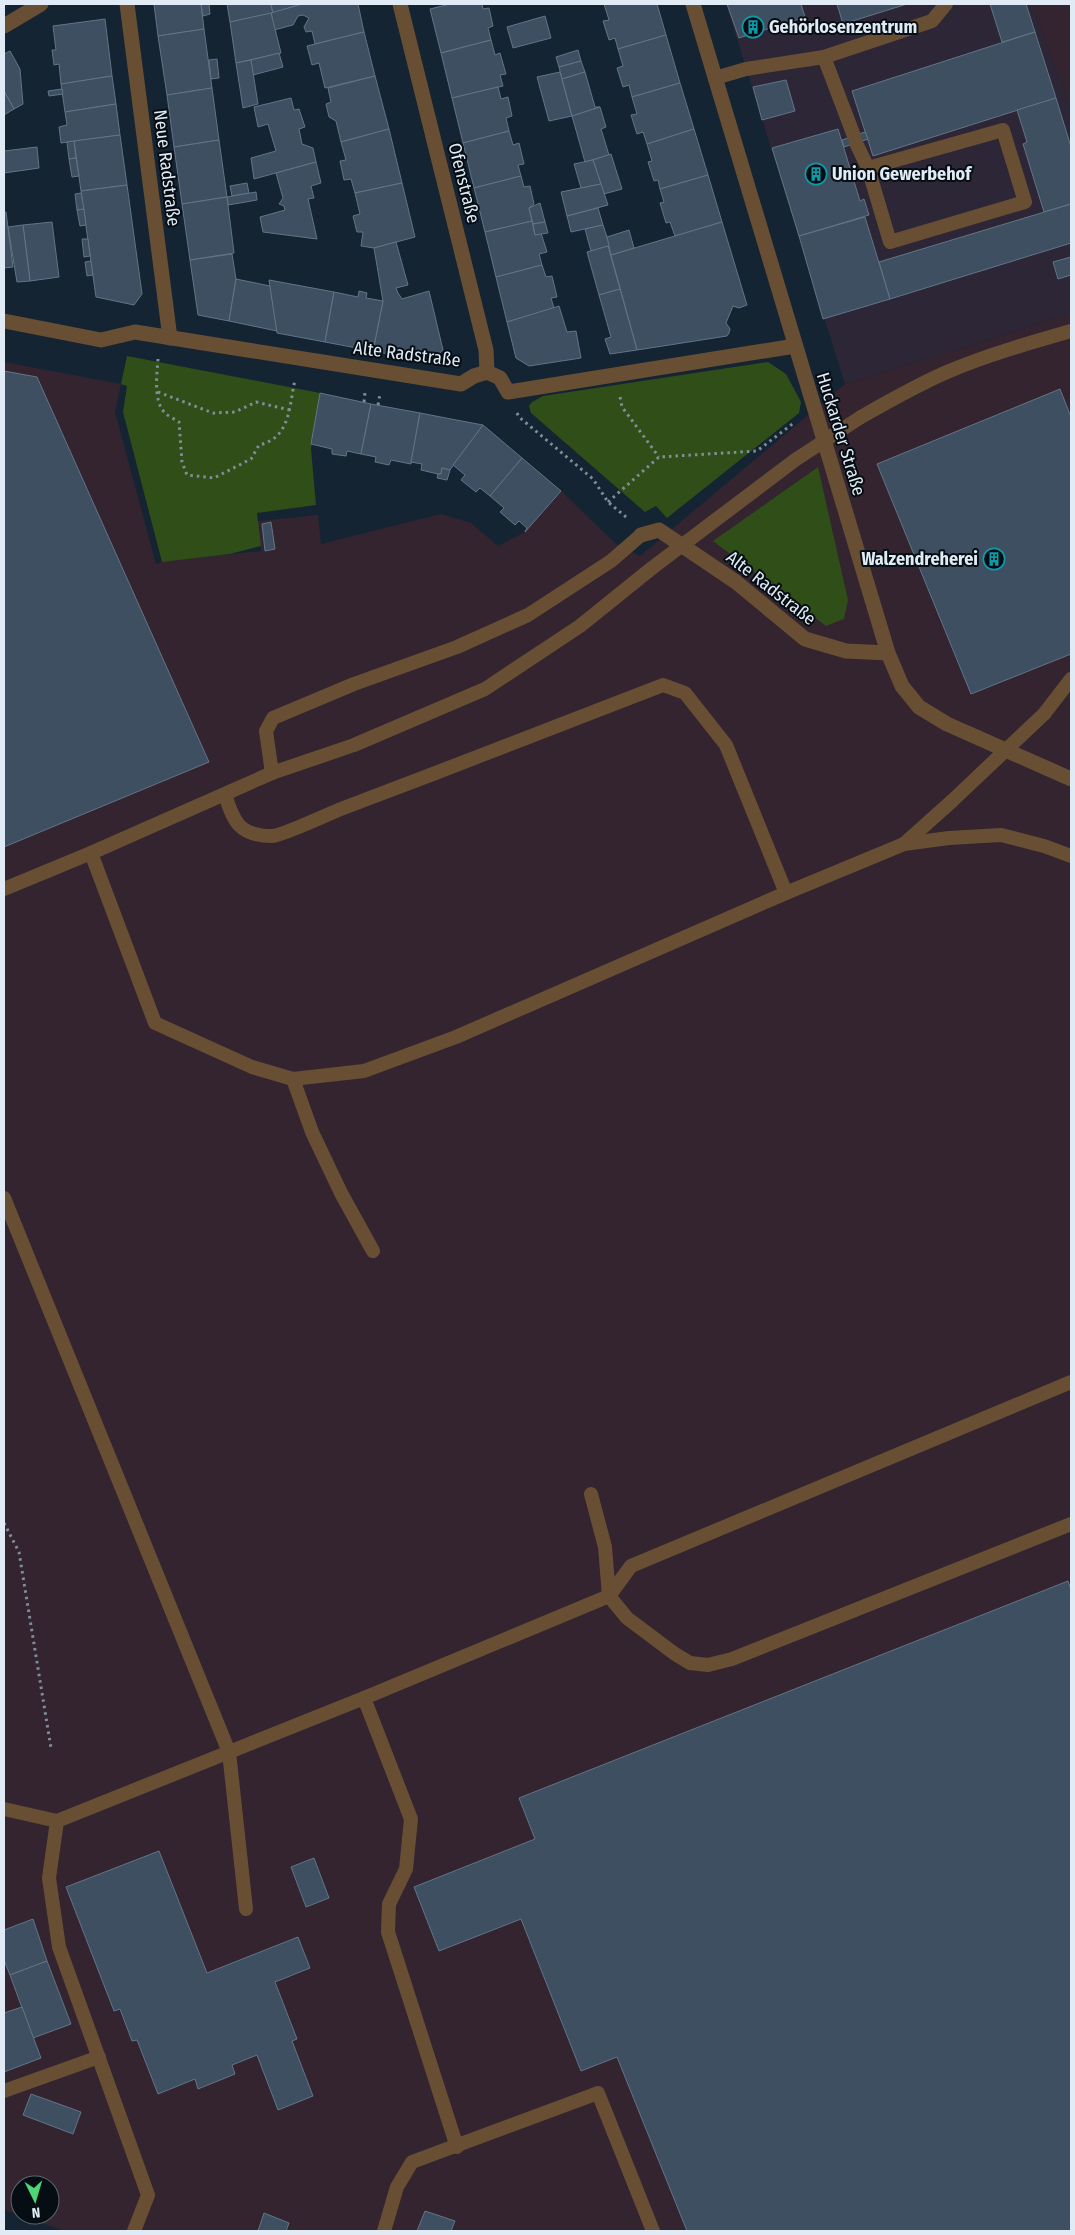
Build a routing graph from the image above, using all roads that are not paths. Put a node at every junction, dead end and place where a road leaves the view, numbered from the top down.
1 (41, 4) edge
2 (127, 4) edge
3 (400, 4) edge
4 (693, 4) edge
5 (946, 4) edge
6 (4, 26) edge
7 (824, 56) junction
8 (715, 78) junction
9 (868, 168) junction
10 (4, 322) edge
11 (1071, 331) edge
12 (170, 338) junction
13 (795, 346) junction
14 (487, 372) junction
15 (641, 535) joint
16 (888, 653) junction
17 (1071, 679) edge
18 (272, 773) junction
19 (1071, 779) edge
20 (225, 794) junction
21 (904, 844) junction
22 (91, 853) junction
23 (1071, 856) edge
24 (4, 889) edge
25 (786, 893) junction
26 (293, 1079) junction
27 (4, 1198) edge
28 (373, 1251) dead end
29 (1071, 1382) edge
30 (591, 1494) dead end
31 (1071, 1524) edge
32 (609, 1596) junction
33 (364, 1698) junction
34 (229, 1752) junction
35 (4, 1809) edge
36 (57, 1821) junction
37 (246, 1909) dead end
38 (99, 2057) junction
39 (4, 2091) edge
40 (457, 2147) junction
41 (134, 2231) edge
42 (384, 2231) edge
43 (653, 2231) edge

1 - 6 street
2 - 12 street, Neue Radstraße
3 - 14 street, Ofenstraße
4 - 8 street, Huckarder Straße
5 - 7 lane
7 - 8 lane
7 - 9 lane
8 - 13 street, Huckarder Straße
9 - 9 lane
10 - 12 street, Alte Radstraße
11 - 18 lane, bridge
12 - 14 street, Alte Radstraße
13 - 14 street
13 - 16 street, Huckarder Straße
15 - 16 street, Alte Radstraße
15 - 18 lane
16 - 19 street, Huckarder Straße
17 - 21 lane, bridge
18 - 20 lane
20 - 22 lane
20 - 25 lane
21 - 23 lane
21 - 25 lane
22 - 24 lane
22 - 26 lane
25 - 26 lane
26 - 28 lane
27 - 34 lane
29 - 32 lane
30 - 32 lane
31 - 32 lane
32 - 33 lane
33 - 34 lane
33 - 40 lane
34 - 36 lane
34 - 37 lane
35 - 36 lane
36 - 38 lane
38 - 39 lane
38 - 41 lane
40 - 42 lane
40 - 43 lane

